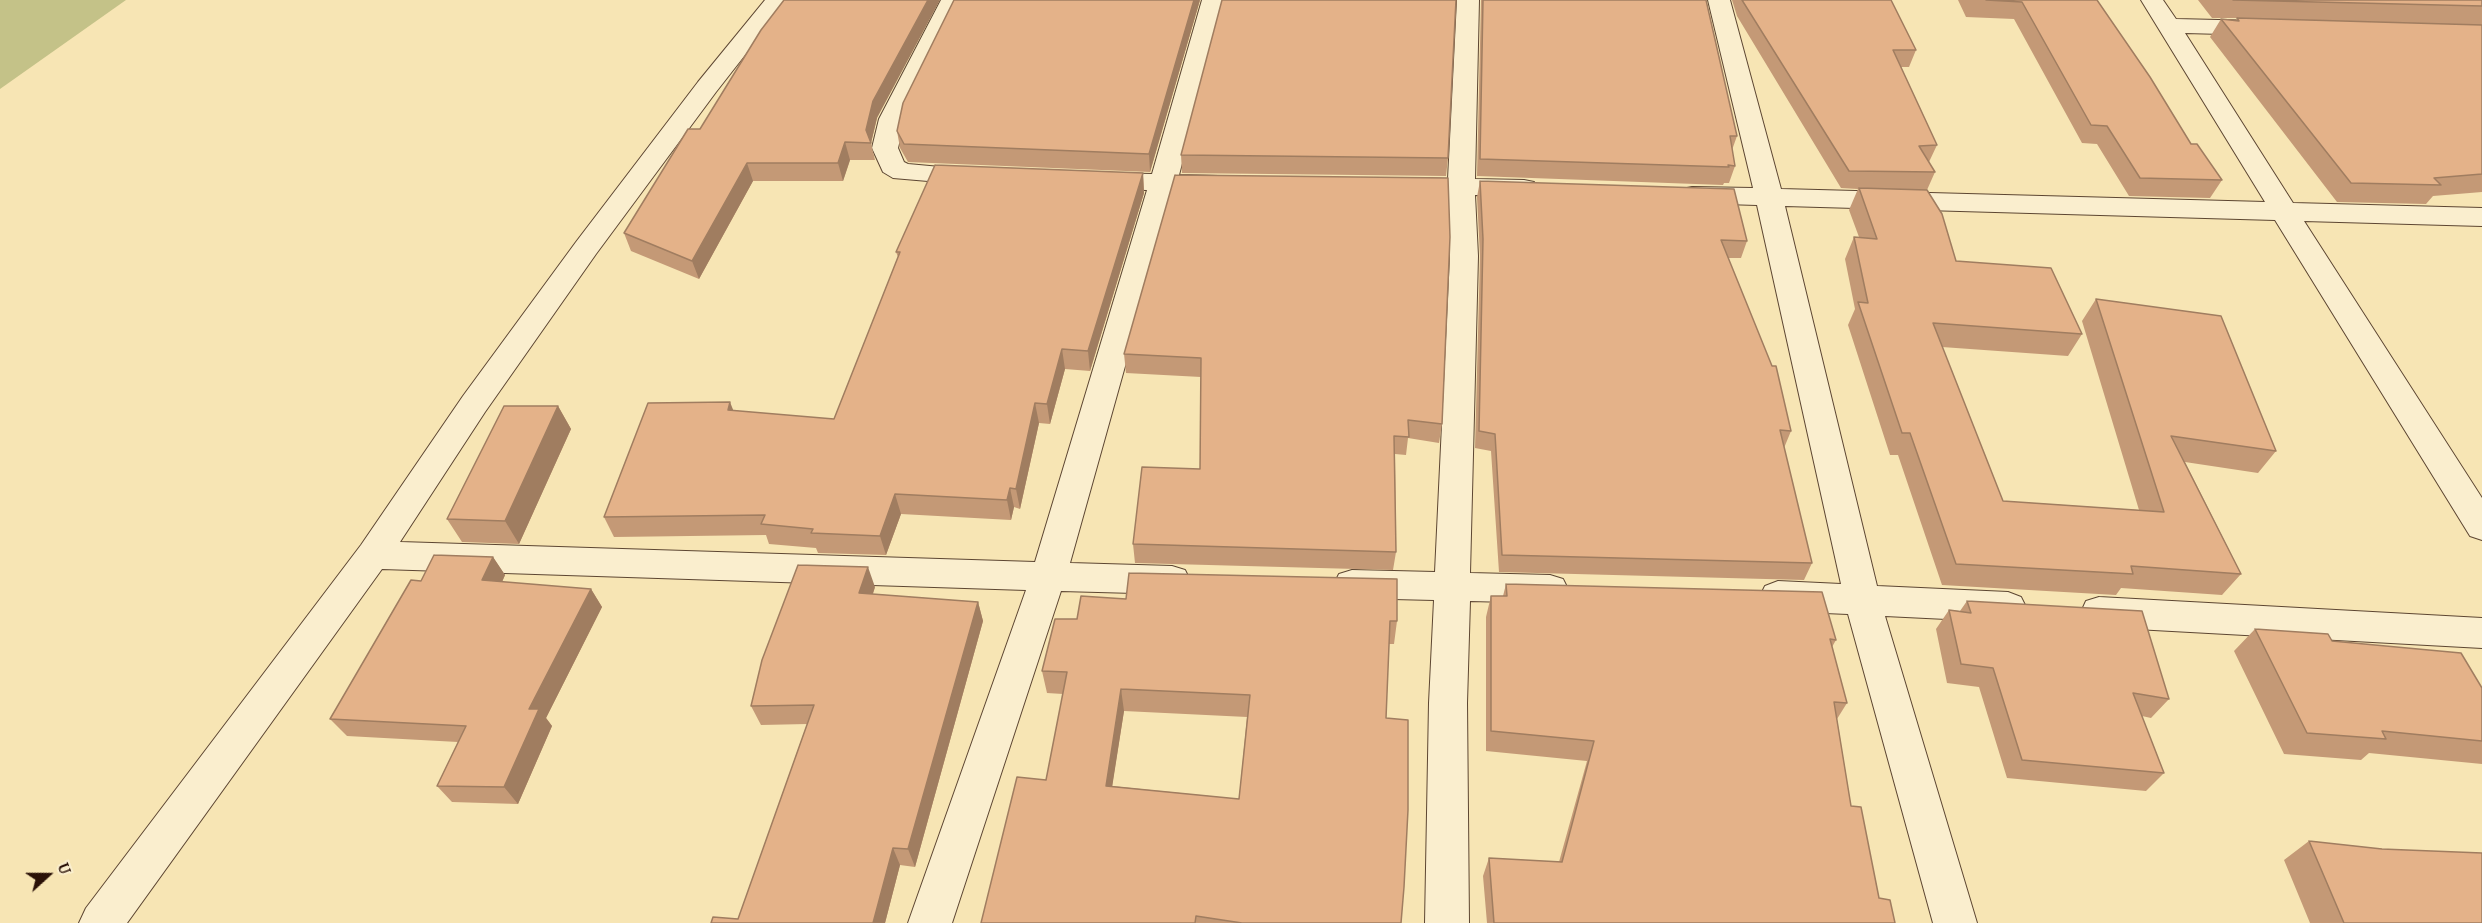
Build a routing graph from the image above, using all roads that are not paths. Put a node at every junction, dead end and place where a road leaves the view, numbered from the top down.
1 (777, 0) edge
2 (952, 0) edge
3 (1213, 0) edge
4 (1468, 0) edge
5 (1719, 0) edge
6 (2152, 0) edge
7 (2169, 26) junction
8 (2285, 28) edge
9 (1002, 178) edge
10 (1071, 180) edge
11 (1163, 183) junction
12 (1247, 184) edge
13 (1378, 185) edge
14 (1461, 186) junction
15 (1544, 189) edge
16 (1663, 194) edge
17 (1769, 197) junction
18 (2283, 212) junction
19 (2482, 217) edge
20 (2482, 527) edge
21 (373, 555) junction
22 (1048, 577) junction
23 (1203, 581) edge
24 (1322, 584) edge
25 (1452, 586) junction
26 (1581, 590) edge
27 (1745, 595) edge
28 (1862, 598) junction
29 (2482, 633) edge
30 (101, 923) edge
31 (930, 923) edge
32 (1447, 923) edge
33 (1954, 923) edge

1 - 21 street
2 - 9 street
3 - 11 street
4 - 14 street
5 - 17 street
6 - 7 street
7 - 8 street
7 - 18 street
10 - 11 street
11 - 12 street
11 - 22 street
13 - 14 street
14 - 15 street
14 - 25 street
16 - 17 street
17 - 18 street
17 - 28 street
18 - 19 street
18 - 20 street
21 - 22 street
21 - 30 street
22 - 23 street
22 - 31 street
24 - 25 street
25 - 26 street
25 - 32 street
27 - 28 street
28 - 29 street
28 - 33 street

